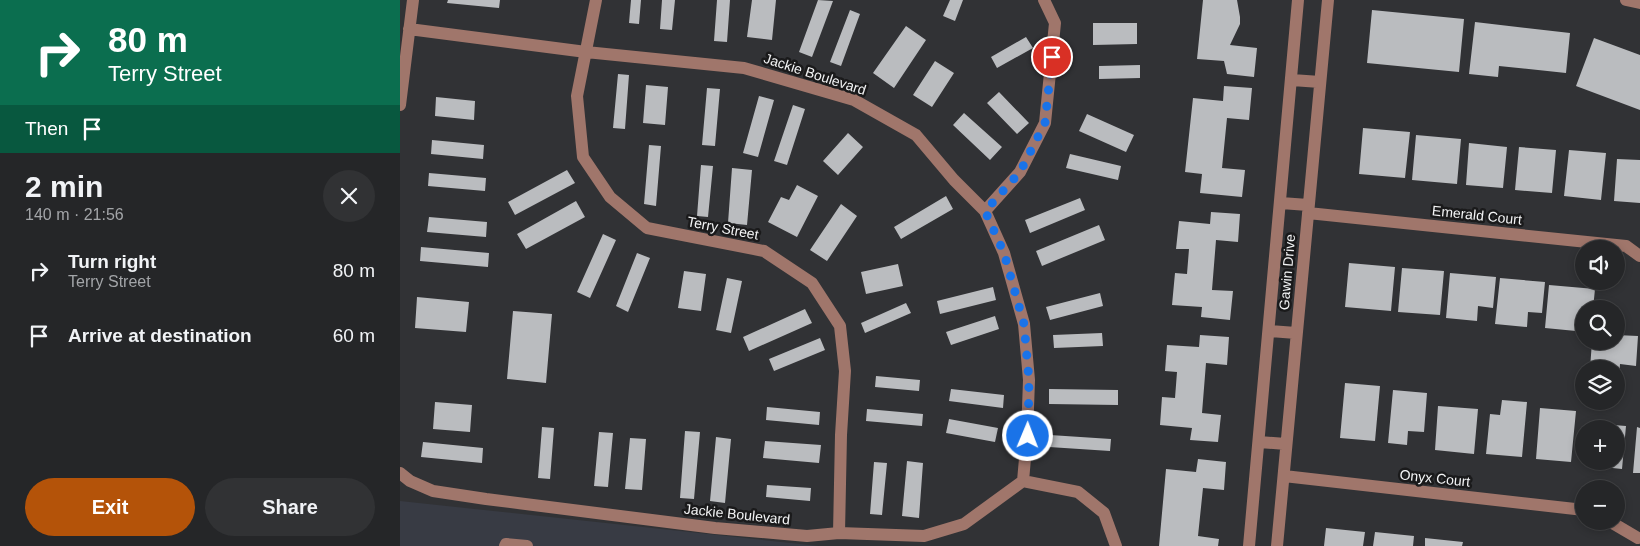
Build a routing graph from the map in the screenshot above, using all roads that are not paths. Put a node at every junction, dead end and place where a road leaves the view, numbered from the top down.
1 (412, 0) edge
2 (596, 0) edge
3 (1044, 0) edge
4 (1298, 0) edge
5 (1328, 0) edge
6 (1626, 0) edge
7 (1640, 3) edge
8 (409, 29) junction
9 (586, 52) junction
10 (1292, 80) junction
11 (1320, 82) junction
12 (400, 105) edge
13 (1280, 203) junction
14 (1308, 209) junction
15 (985, 211) junction
16 (1640, 256) edge
17 (1269, 331) junction
18 (1296, 333) junction
19 (1259, 442) junction
20 (1286, 444) junction
21 (400, 473) edge
22 (1284, 476) junction
23 (1023, 481) junction
24 (1575, 509) edge
25 (1624, 530) edge
26 (839, 533) junction
27 (1638, 538) dead end
28 (505, 546) edge
29 (527, 546) edge
30 (1116, 546) edge
31 (1249, 546) edge
32 (1277, 546) edge

1 - 8 street
2 - 9 street, Terry Street
3 - 15 street
4 - 10 street
5 - 11 street, Gawin Drive
6 - 7 street
8 - 9 street, Jackie Boulevard
8 - 12 street
9 - 15 street, Jackie Boulevard
9 - 26 street, Terry Street
10 - 11 street
10 - 13 street
11 - 14 street, Gawin Drive
13 - 14 street, Emerald Court
13 - 17 street
14 - 16 street, Emerald Court
14 - 18 street, Gawin Drive
15 - 23 street, Jackie Boulevard
17 - 18 street
17 - 19 street
18 - 20 street, Gawin Drive
19 - 20 street
19 - 31 street
20 - 22 street, Gawin Drive
21 - 26 street, Jackie Boulevard
22 - 24 street, Onyx Court
22 - 32 street, Gawin Drive
23 - 26 street, Jackie Boulevard
23 - 30 street
25 - 27 street
28 - 29 street

